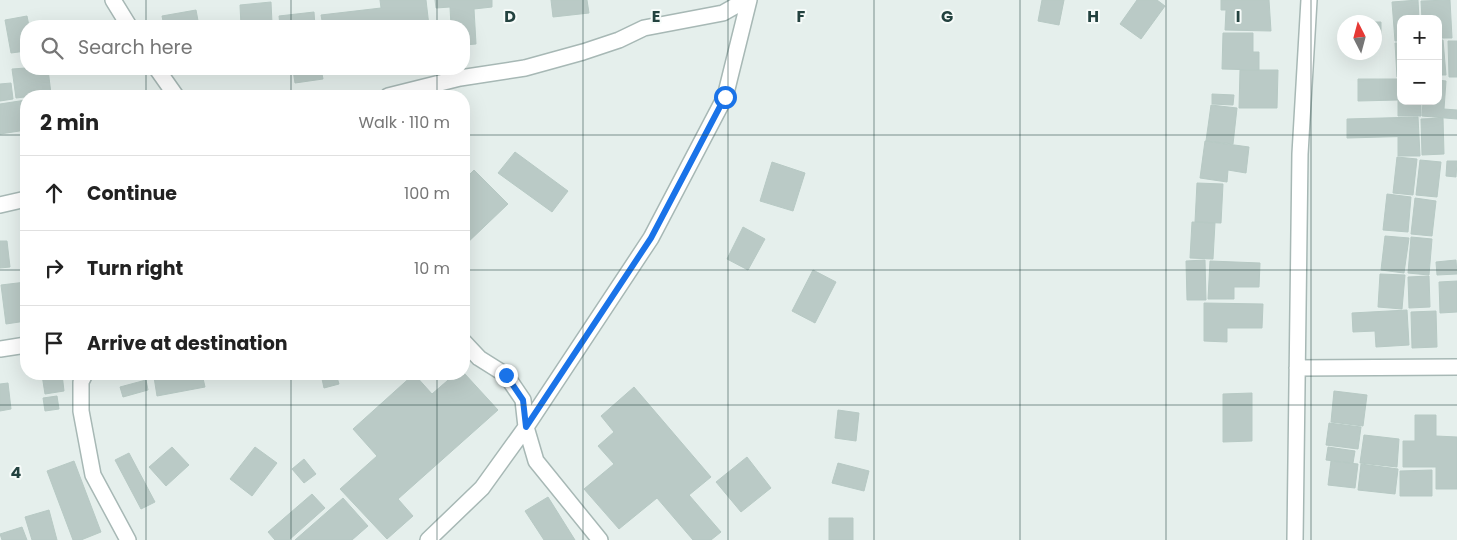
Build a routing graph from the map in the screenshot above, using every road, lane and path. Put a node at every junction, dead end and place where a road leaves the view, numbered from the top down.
1 (113, 0) edge
2 (748, 0) edge
3 (1309, 0) edge
4 (125, 20) edge
5 (162, 75) edge
6 (172, 90) edge
7 (412, 90) edge
8 (20, 200) edge
9 (0, 205) edge
10 (20, 346) edge
11 (0, 349) edge
12 (470, 349) edge
13 (1457, 367) edge
14 (1297, 368) junction
15 (82, 380) edge
16 (526, 427) junction
17 (128, 540) edge
18 (428, 540) edge
19 (600, 540) edge
20 (1295, 540) edge

1 - 4 street
2 - 7 street
2 - 16 street
3 - 14 street
5 - 6 street
8 - 9 street
10 - 11 street
12 - 16 street
13 - 14 street
14 - 20 street
15 - 17 street
16 - 18 street
16 - 19 street

